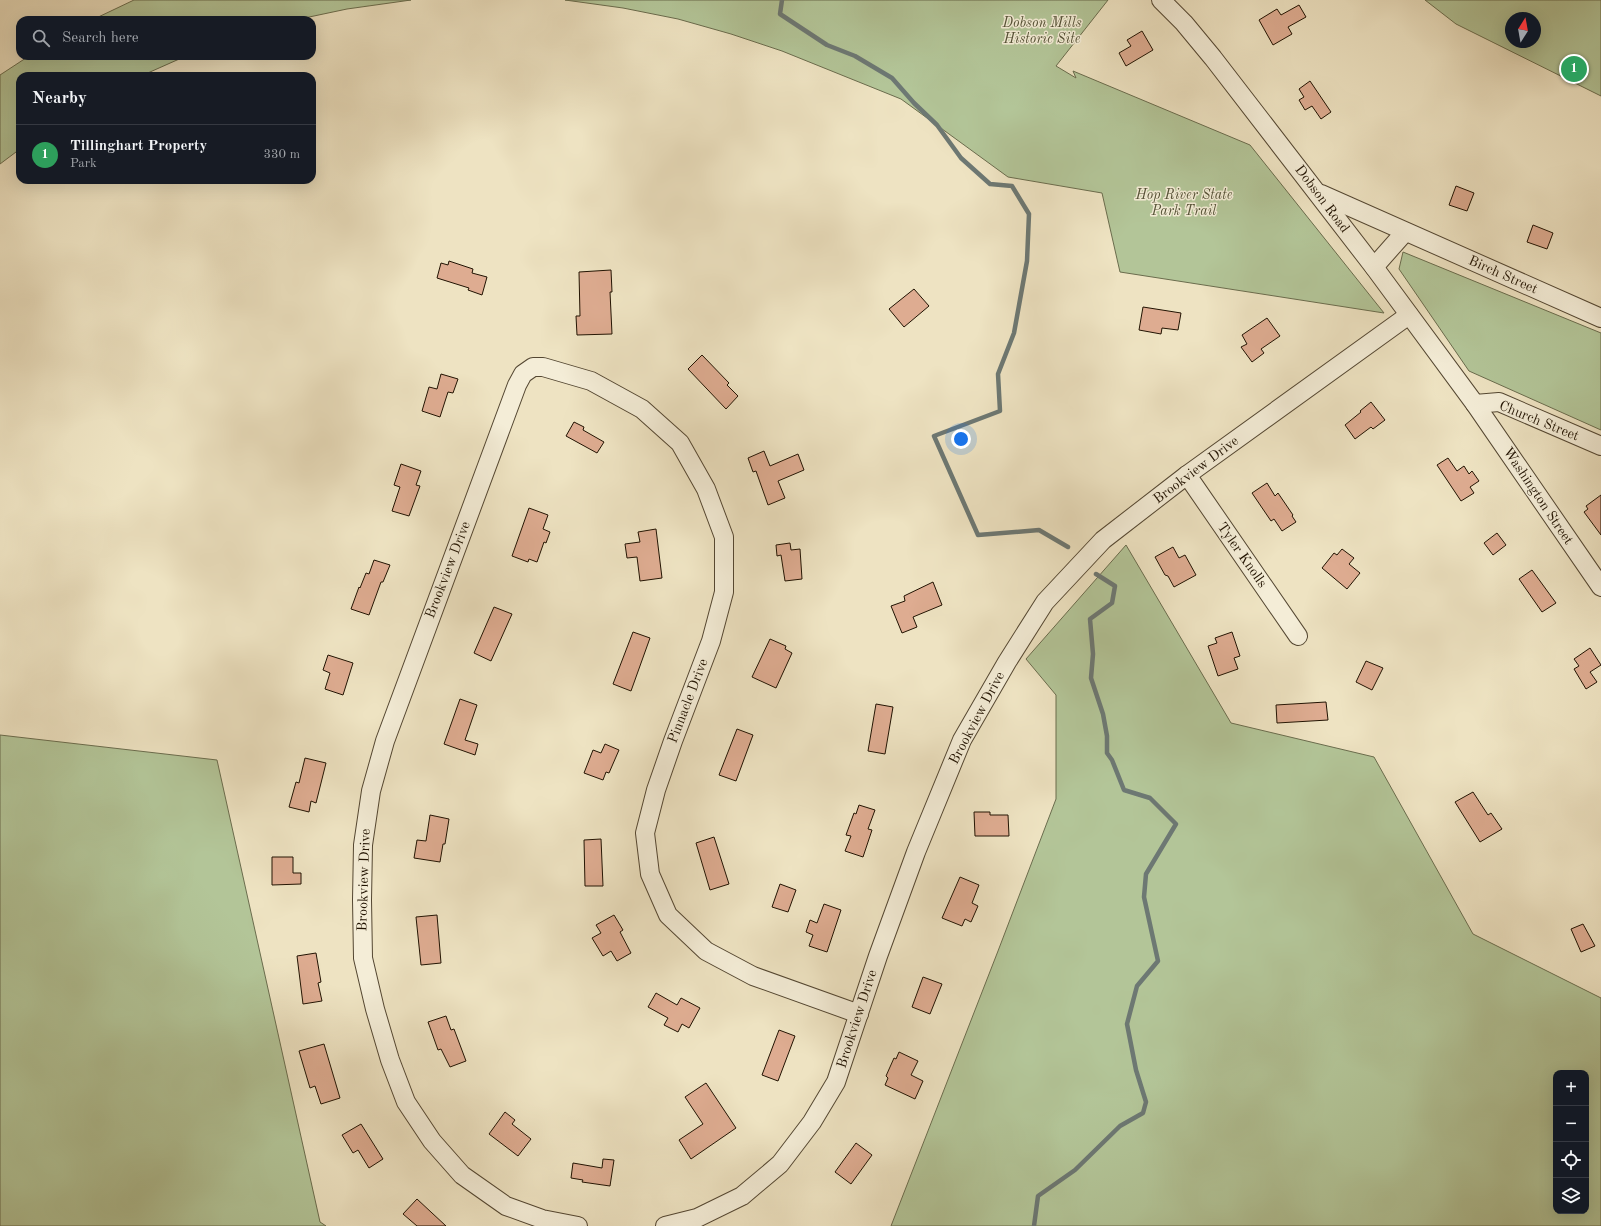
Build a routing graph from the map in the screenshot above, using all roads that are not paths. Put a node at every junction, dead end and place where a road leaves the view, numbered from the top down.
1 (1161, 0) edge
2 (1318, 193) junction
3 (1405, 232) junction
4 (1374, 267) junction
5 (1409, 315) junction
6 (1601, 318) edge
7 (533, 367) joint
8 (1475, 404) junction
9 (1601, 446) edge
10 (1187, 475) junction
11 (1601, 587) edge
12 (1298, 636) dead end
13 (859, 1014) junction
14 (578, 1226) edge
15 (664, 1226) edge

1 - 2 street, Dobson Road
2 - 3 street, Birch Street
2 - 4 street, Dobson Road
3 - 4 street
3 - 6 street, Birch Street
4 - 5 street, Dobson Road
5 - 8 street, Dobson Road
5 - 10 street, Brookview Drive
7 - 13 street, Pinnacle Drive
7 - 14 street, Brookview Drive
8 - 9 street, Church Street
8 - 11 street, Washington Street
10 - 12 street, Tyler Knolls
10 - 13 street, Brookview Drive
13 - 15 street, Brookview Drive

